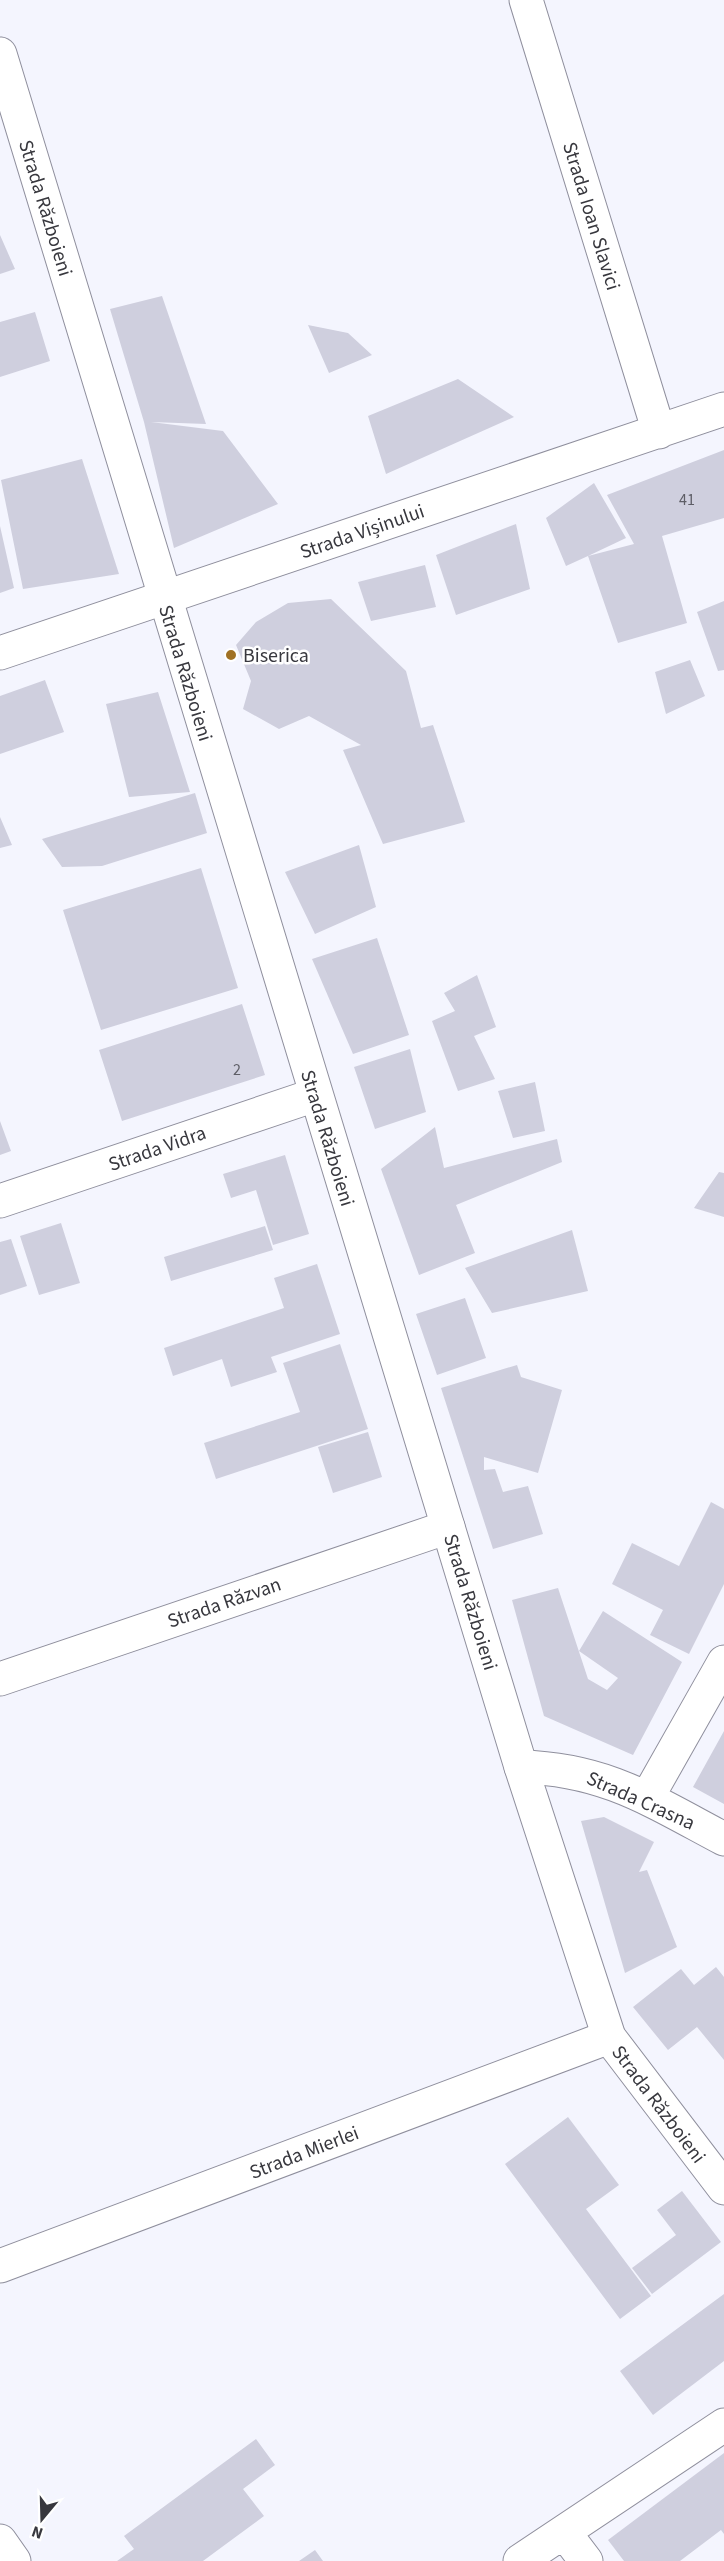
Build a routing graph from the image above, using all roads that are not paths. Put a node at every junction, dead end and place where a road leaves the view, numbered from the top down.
1 (525, 0) edge
2 (0, 54) edge
3 (724, 409) edge
4 (659, 432) junction
5 (163, 598) junction
6 (0, 653) edge
7 (315, 1095) junction
8 (0, 1201) edge
9 (448, 1527) junction
10 (724, 1662) edge
11 (0, 1679) edge
12 (520, 1767) junction
13 (647, 1798) junction
14 (724, 1839) edge
15 (609, 2037) junction
16 (724, 2188) edge
17 (0, 2266) edge
18 (724, 2425) edge
19 (564, 2532) junction
20 (0, 2541) edge
21 (14, 2561) edge
22 (520, 2561) edge
23 (586, 2561) edge

1 - 4 street, Strada Ioan Slavici
2 - 5 street, Strada Războieni
3 - 4 street, Strada Vișinului
4 - 5 street, Strada Vișinului
5 - 6 street, Strada Vișinului
5 - 7 street, Strada Războieni
7 - 8 street, Strada Vidra
7 - 9 street, Strada Războieni
9 - 11 street, Strada Răzvan
9 - 12 street, Strada Războieni
10 - 13 street
12 - 13 street, Strada Crasna
12 - 15 street, Strada Războieni
13 - 14 street, Strada Crasna
15 - 16 street, Strada Războieni
15 - 17 street, Strada Mierlei
18 - 19 street
19 - 22 street
19 - 23 street
20 - 21 street

